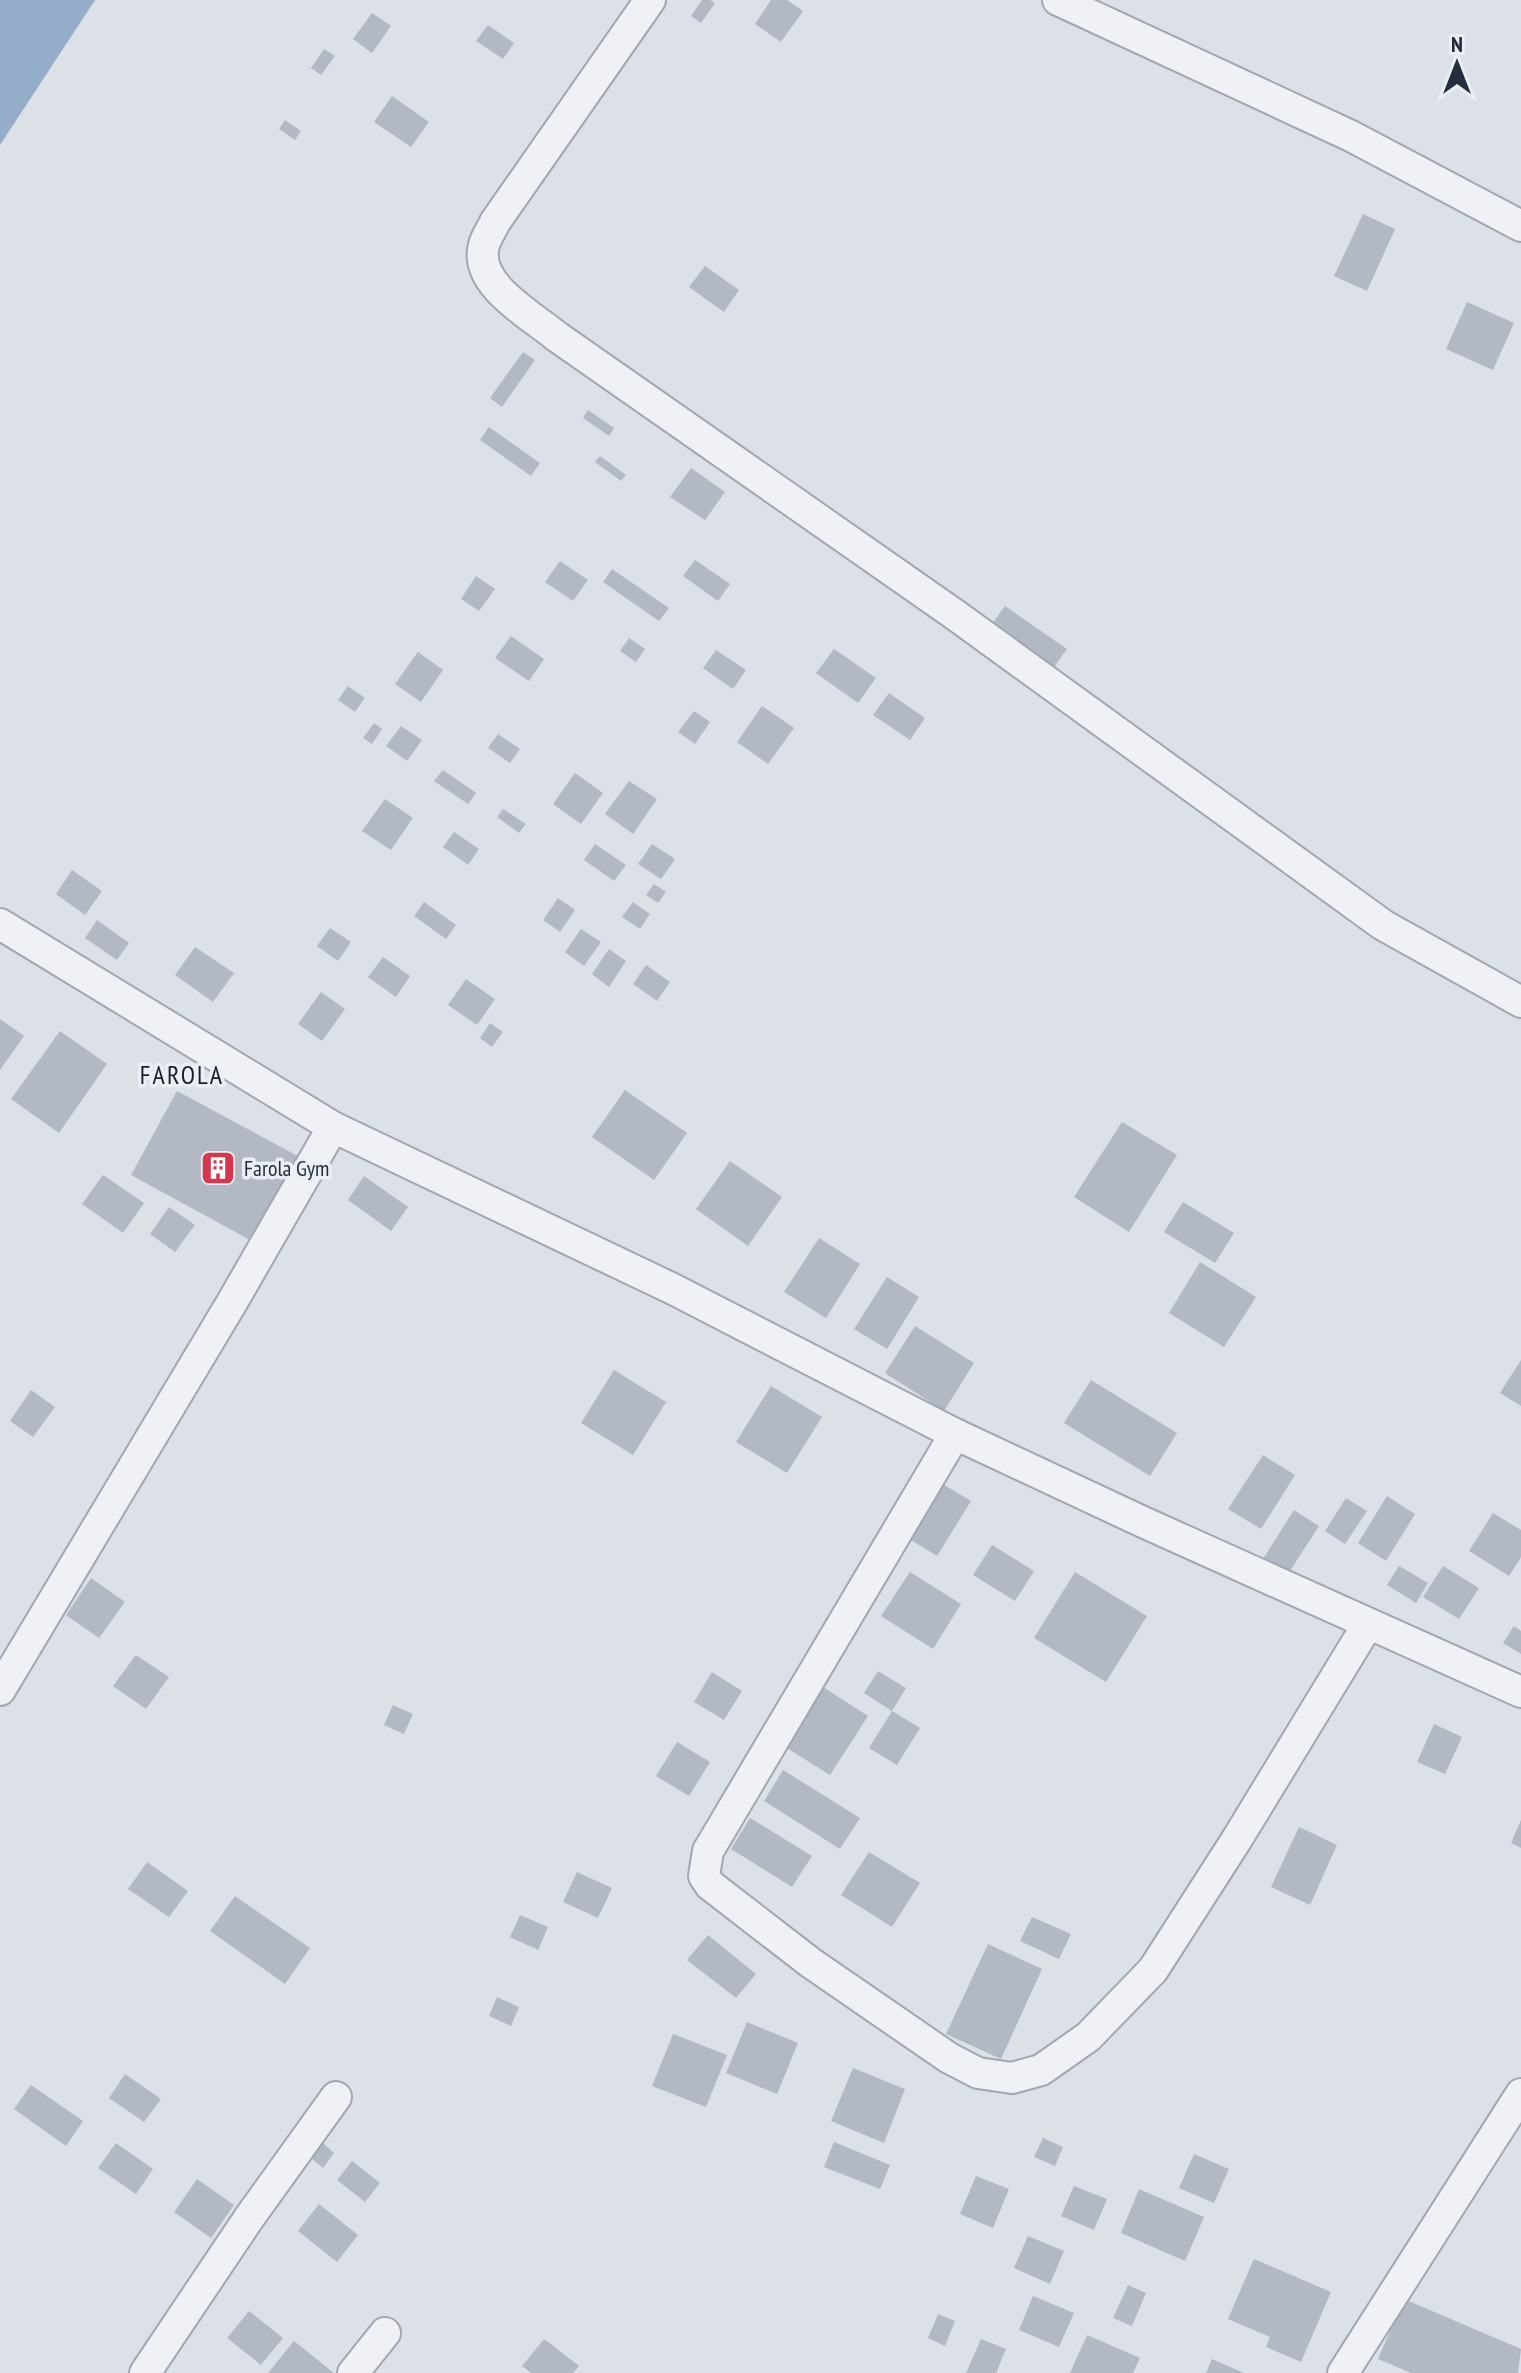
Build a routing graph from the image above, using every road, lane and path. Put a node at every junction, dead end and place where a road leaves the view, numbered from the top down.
1 (650, 0) edge
2 (1058, 0) edge
3 (1521, 226) edge
4 (0, 924) edge
5 (1521, 1002) edge
6 (333, 1127) junction
7 (955, 1434) junction
8 (1368, 1624) junction
9 (0, 1690) edge
10 (1521, 1692) edge
11 (1521, 2094) edge
12 (336, 2097) dead end
13 (385, 2333) dead end
14 (145, 2373) edge
15 (353, 2373) edge
16 (1343, 2373) edge

1 - 5 street
2 - 3 street
4 - 6 street
6 - 7 street
6 - 9 street
7 - 8 street
7 - 8 street
8 - 10 street
11 - 16 street
12 - 14 street
13 - 15 street

